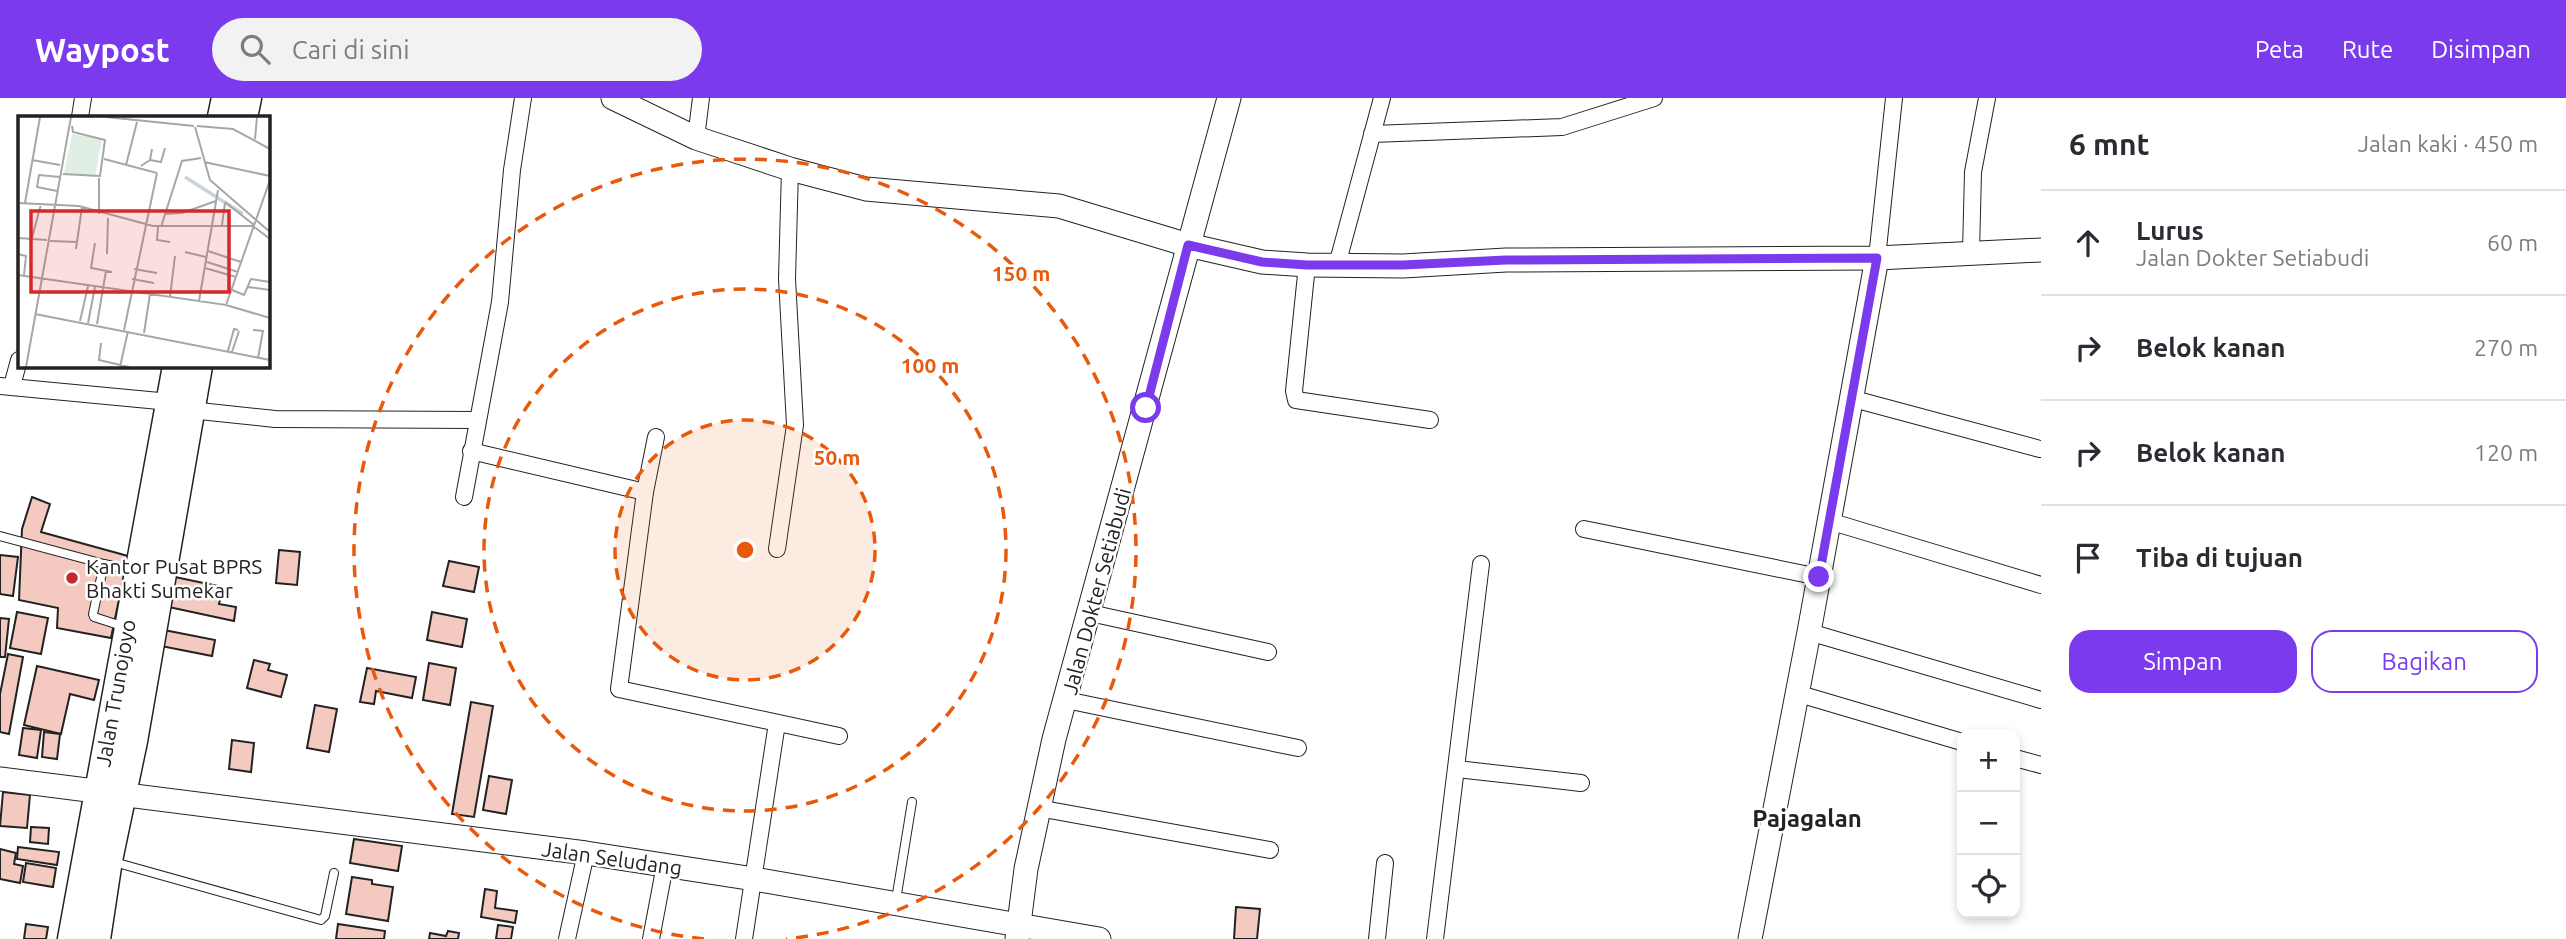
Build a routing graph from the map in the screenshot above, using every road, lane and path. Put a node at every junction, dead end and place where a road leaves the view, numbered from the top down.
1 (83, 98) edge
2 (226, 98) edge
3 (247, 98) edge
4 (523, 98) edge
5 (613, 98) edge
6 (701, 98) edge
7 (1229, 98) edge
8 (1382, 98) edge
9 (1654, 98) edge
10 (1894, 98) edge
11 (1987, 98) edge
12 (80, 116) edge
13 (222, 116) edge
14 (243, 116) edge
15 (1372, 134) junction
16 (696, 138) junction
17 (790, 169) junction
18 (1188, 245) junction
19 (2041, 250) edge
20 (1971, 252) junction
21 (1877, 258) junction
22 (1307, 265) junction
23 (1337, 265) junction
24 (18, 362) edge
25 (177, 368) edge
26 (197, 368) edge
27 (6, 386) edge
28 (1850, 398) junction
29 (180, 406) junction
30 (477, 420) junction
31 (1430, 420) dead end
32 (656, 437) dead end
33 (2040, 449) edge
34 (471, 451) junction
35 (645, 492) junction
36 (464, 497) dead end
37 (1829, 522) junction
38 (1584, 529) dead end
39 (0, 536) edge
40 (778, 548) dead end
41 (104, 564) junction
42 (1481, 564) dead end
43 (138, 571) junction
44 (1819, 577) junction
45 (2041, 585) edge
46 (1090, 613) junction
47 (128, 628) junction
48 (1810, 632) junction
49 (1268, 652) dead end
50 (1796, 693) junction
51 (1066, 700) junction
52 (2041, 700) edge
53 (777, 723) junction
54 (839, 736) dead end
55 (1957, 741) edge
56 (1298, 748) dead end
57 (2020, 759) edge
58 (2041, 765) edge
59 (1457, 769) junction
60 (0, 779) edge
61 (1581, 783) dead end
62 (109, 793) junction
63 (912, 802) dead end
64 (1038, 808) junction
65 (1270, 850) dead end
66 (586, 853) junction
67 (108, 860) junction
68 (1385, 863) dead end
69 (665, 865) junction
70 (334, 873) dead end
71 (754, 878) junction
72 (896, 903) junction
73 (1017, 932) edge
74 (72, 939) edge
75 (96, 939) edge
76 (567, 939) edge
77 (651, 939) edge
78 (744, 939) edge
79 (1099, 939) edge
80 (1377, 939) edge
81 (1435, 939) edge
82 (1750, 939) edge

1 - 12 street
2 - 13 highway
3 - 14 highway
4 - 30 street
5 - 16 street
6 - 16 street
7 - 18 street, Jalan Dokter Setiabudi
8 - 15 street
9 - 15 street
10 - 21 street
11 - 20 street
15 - 23 street
16 - 17 street
17 - 18 street
17 - 40 street
18 - 22 street
18 - 46 street, Jalan Dokter Setiabudi
19 - 20 street
20 - 21 street
21 - 23 street
21 - 28 street
22 - 23 street
22 - 31 street
24 - 27 street
25 - 29 highway, Jalan Trunojoyo
26 - 29 highway, Jalan Trunojoyo
27 - 29 street
28 - 33 street
28 - 37 street
29 - 30 street
29 - 43 highway, Jalan Trunojoyo
29 - 62 highway, Jalan Trunojoyo
30 - 34 street
32 - 35 street
34 - 35 street
34 - 36 street
35 - 53 street
37 - 44 street
37 - 45 street
38 - 44 street
39 - 41 lane
41 - 43 lane
41 - 47 lane
42 - 59 street
43 - 47 highway, Jalan Trunojoyo
44 - 48 street
46 - 49 street
46 - 51 street, Jalan Dokter Setiabudi
47 - 62 highway, Jalan Trunojoyo
48 - 50 street
48 - 52 street
50 - 55 street
50 - 82 street
51 - 56 street
51 - 64 street, Jalan Dokter Setiabudi
53 - 54 street
53 - 71 street
57 - 58 street
59 - 61 street
59 - 81 street
60 - 62 street, Jalan Seludang
62 - 66 street, Jalan Seludang
62 - 67 highway, Jalan Trunojoyo
62 - 74 highway, Jalan Trunojoyo
63 - 72 lane
64 - 65 street
64 - 73 street, Jalan Dokter Setiabudi
66 - 69 street, Jalan Seludang
66 - 76 street
67 - 70 lane
67 - 75 highway, Jalan Trunojoyo
68 - 80 street
69 - 71 street, Jalan Seludang
69 - 77 street
71 - 72 street, Jalan Seludang
71 - 78 street
72 - 73 street, Jalan Seludang
73 - 79 street, Jalan Seludang

